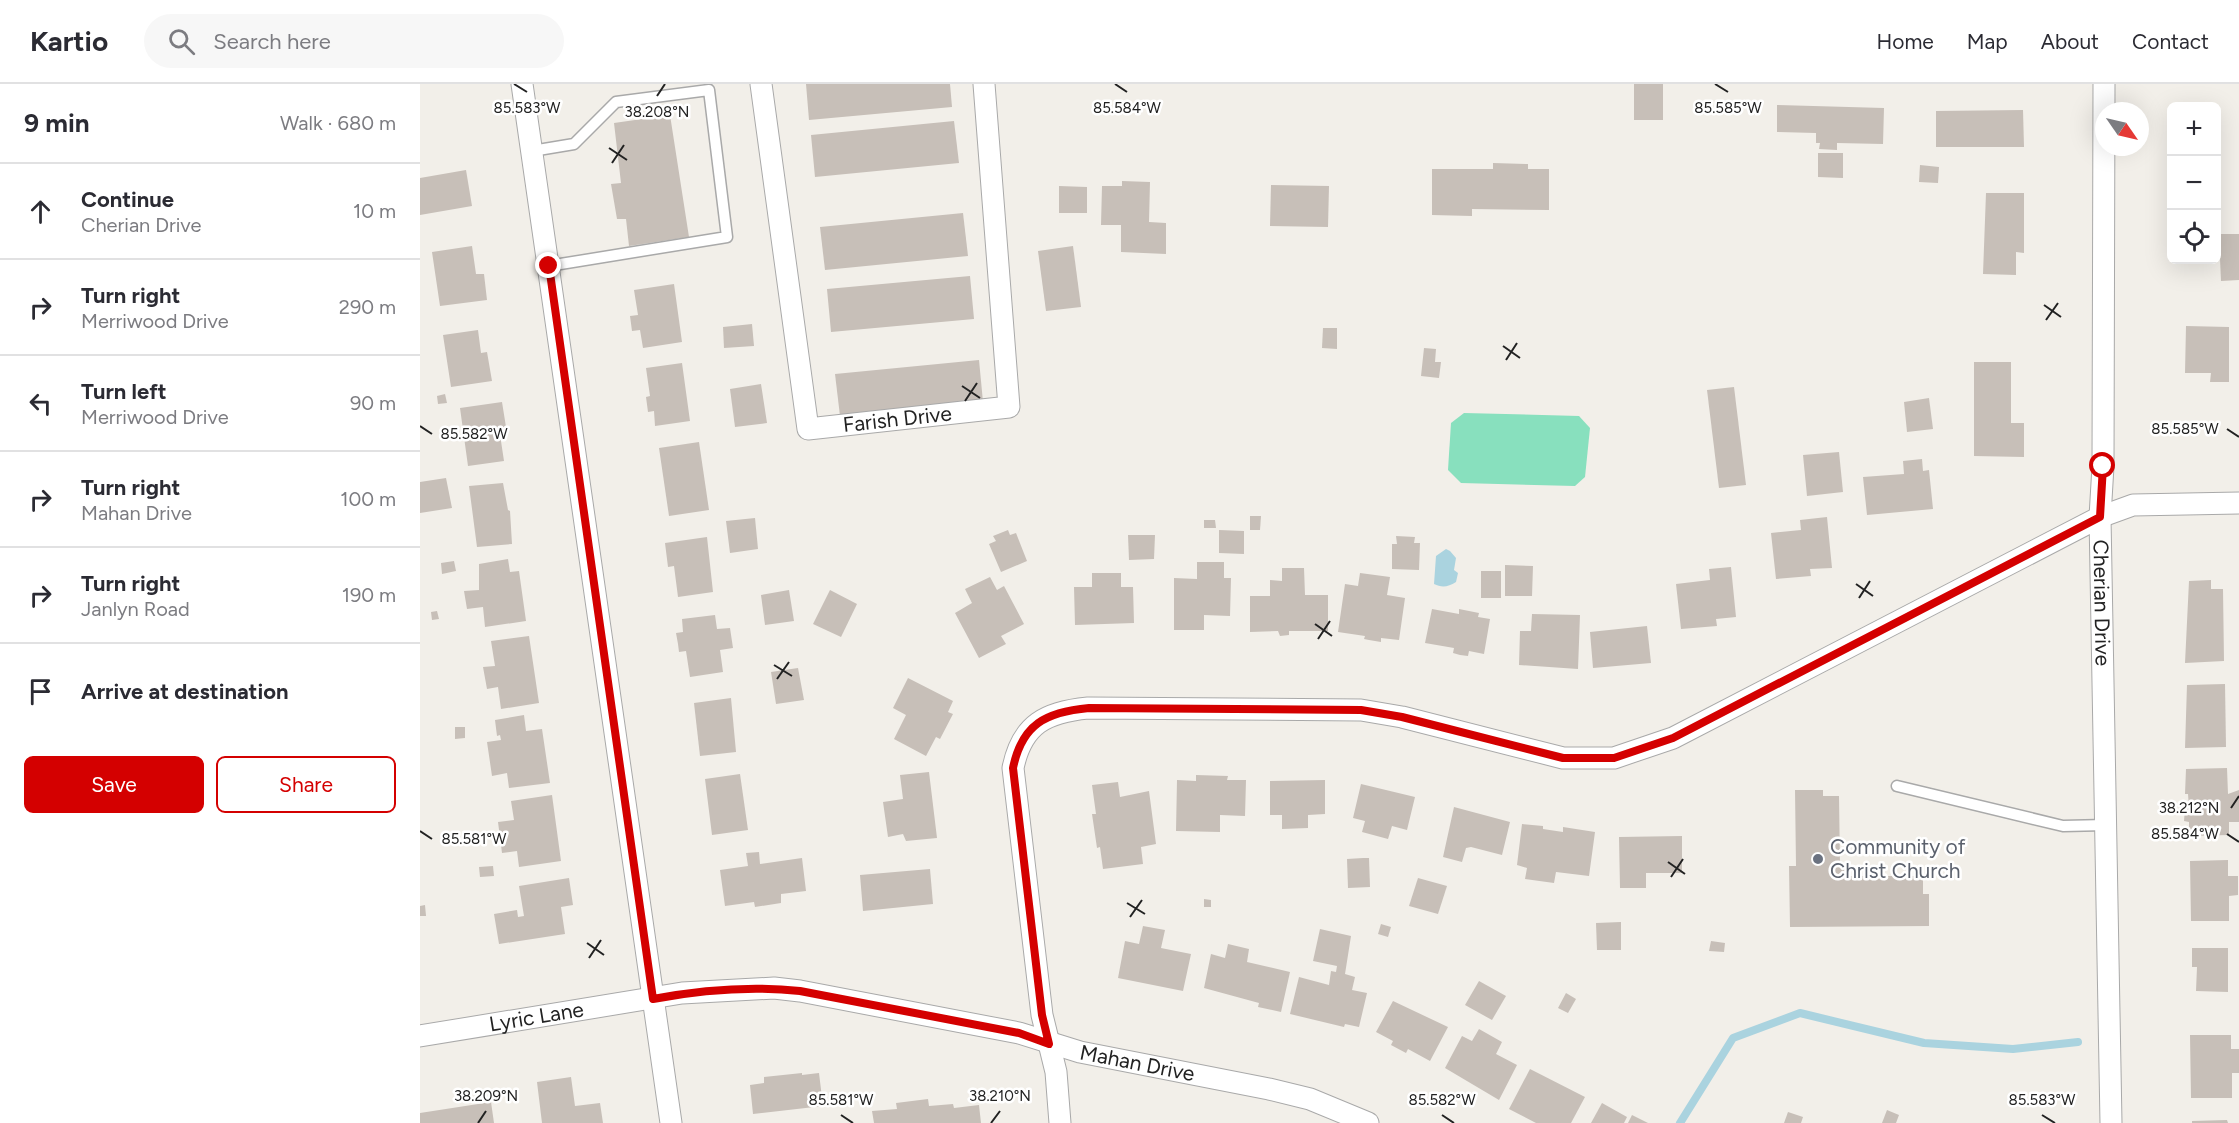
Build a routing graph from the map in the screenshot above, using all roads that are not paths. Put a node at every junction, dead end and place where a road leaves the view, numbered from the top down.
1 (522, 84) edge
2 (761, 84) edge
3 (984, 84) edge
4 (2104, 84) edge
5 (532, 151) junction
6 (549, 266) junction
7 (2239, 503) edge
8 (2100, 517) junction
9 (1897, 786) dead end
10 (2106, 825) junction
11 (653, 999) junction
12 (420, 1036) edge
13 (1049, 1044) junction
14 (671, 1123) edge
15 (1060, 1123) edge
16 (1368, 1123) edge
17 (2111, 1123) edge

1 - 5 street
2 - 3 street, Farish Drive
4 - 8 street, Cherian Drive
5 - 6 street
5 - 6 lane
6 - 11 street
7 - 8 street
8 - 10 street, Cherian Drive
8 - 13 street
9 - 10 lane
10 - 17 street, Cherian Drive
11 - 12 street, Lyric Lane
11 - 13 street, Mahan Drive
11 - 14 street
13 - 15 street
13 - 16 street, Mahan Drive

